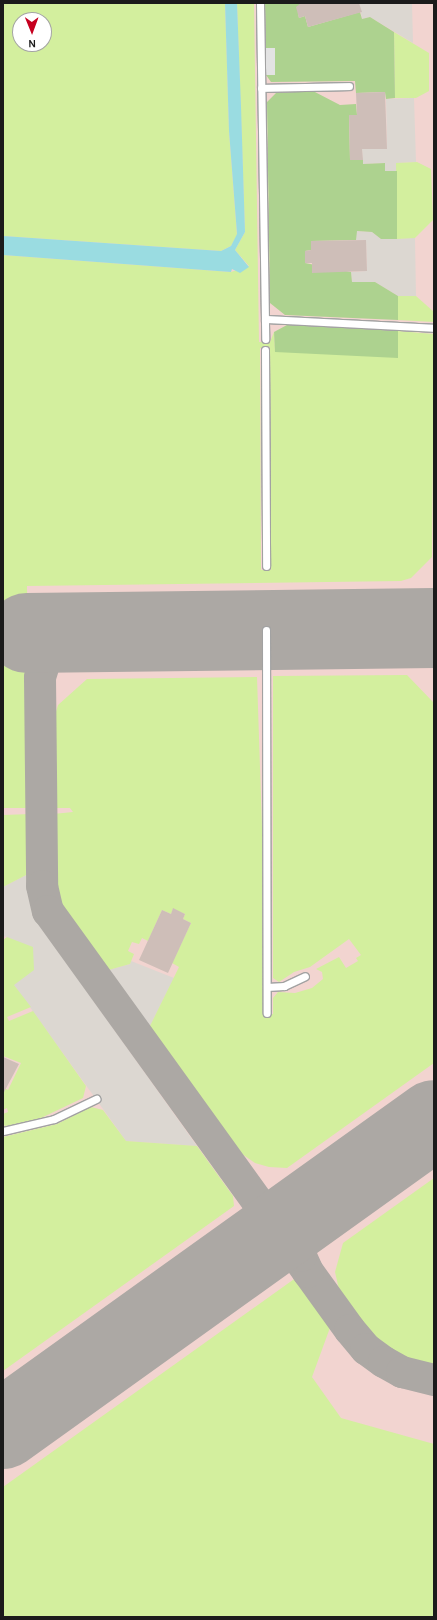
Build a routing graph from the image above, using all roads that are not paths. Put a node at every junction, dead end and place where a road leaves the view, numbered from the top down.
1 (260, 3) edge
2 (348, 86) dead end
3 (262, 88) junction
4 (265, 319) junction
5 (434, 328) edge
6 (265, 339) dead end
7 (265, 350) dead end
8 (266, 566) dead end
9 (266, 630) dead end
10 (305, 976) dead end
11 (267, 987) junction
12 (268, 1013) dead end
13 (96, 1099) dead end
14 (3, 1131) edge

1 - 3 lane
2 - 3 lane
3 - 4 lane
4 - 5 lane
4 - 6 lane
7 - 8 lane
9 - 11 lane
10 - 11 lane
11 - 12 lane
13 - 14 lane

